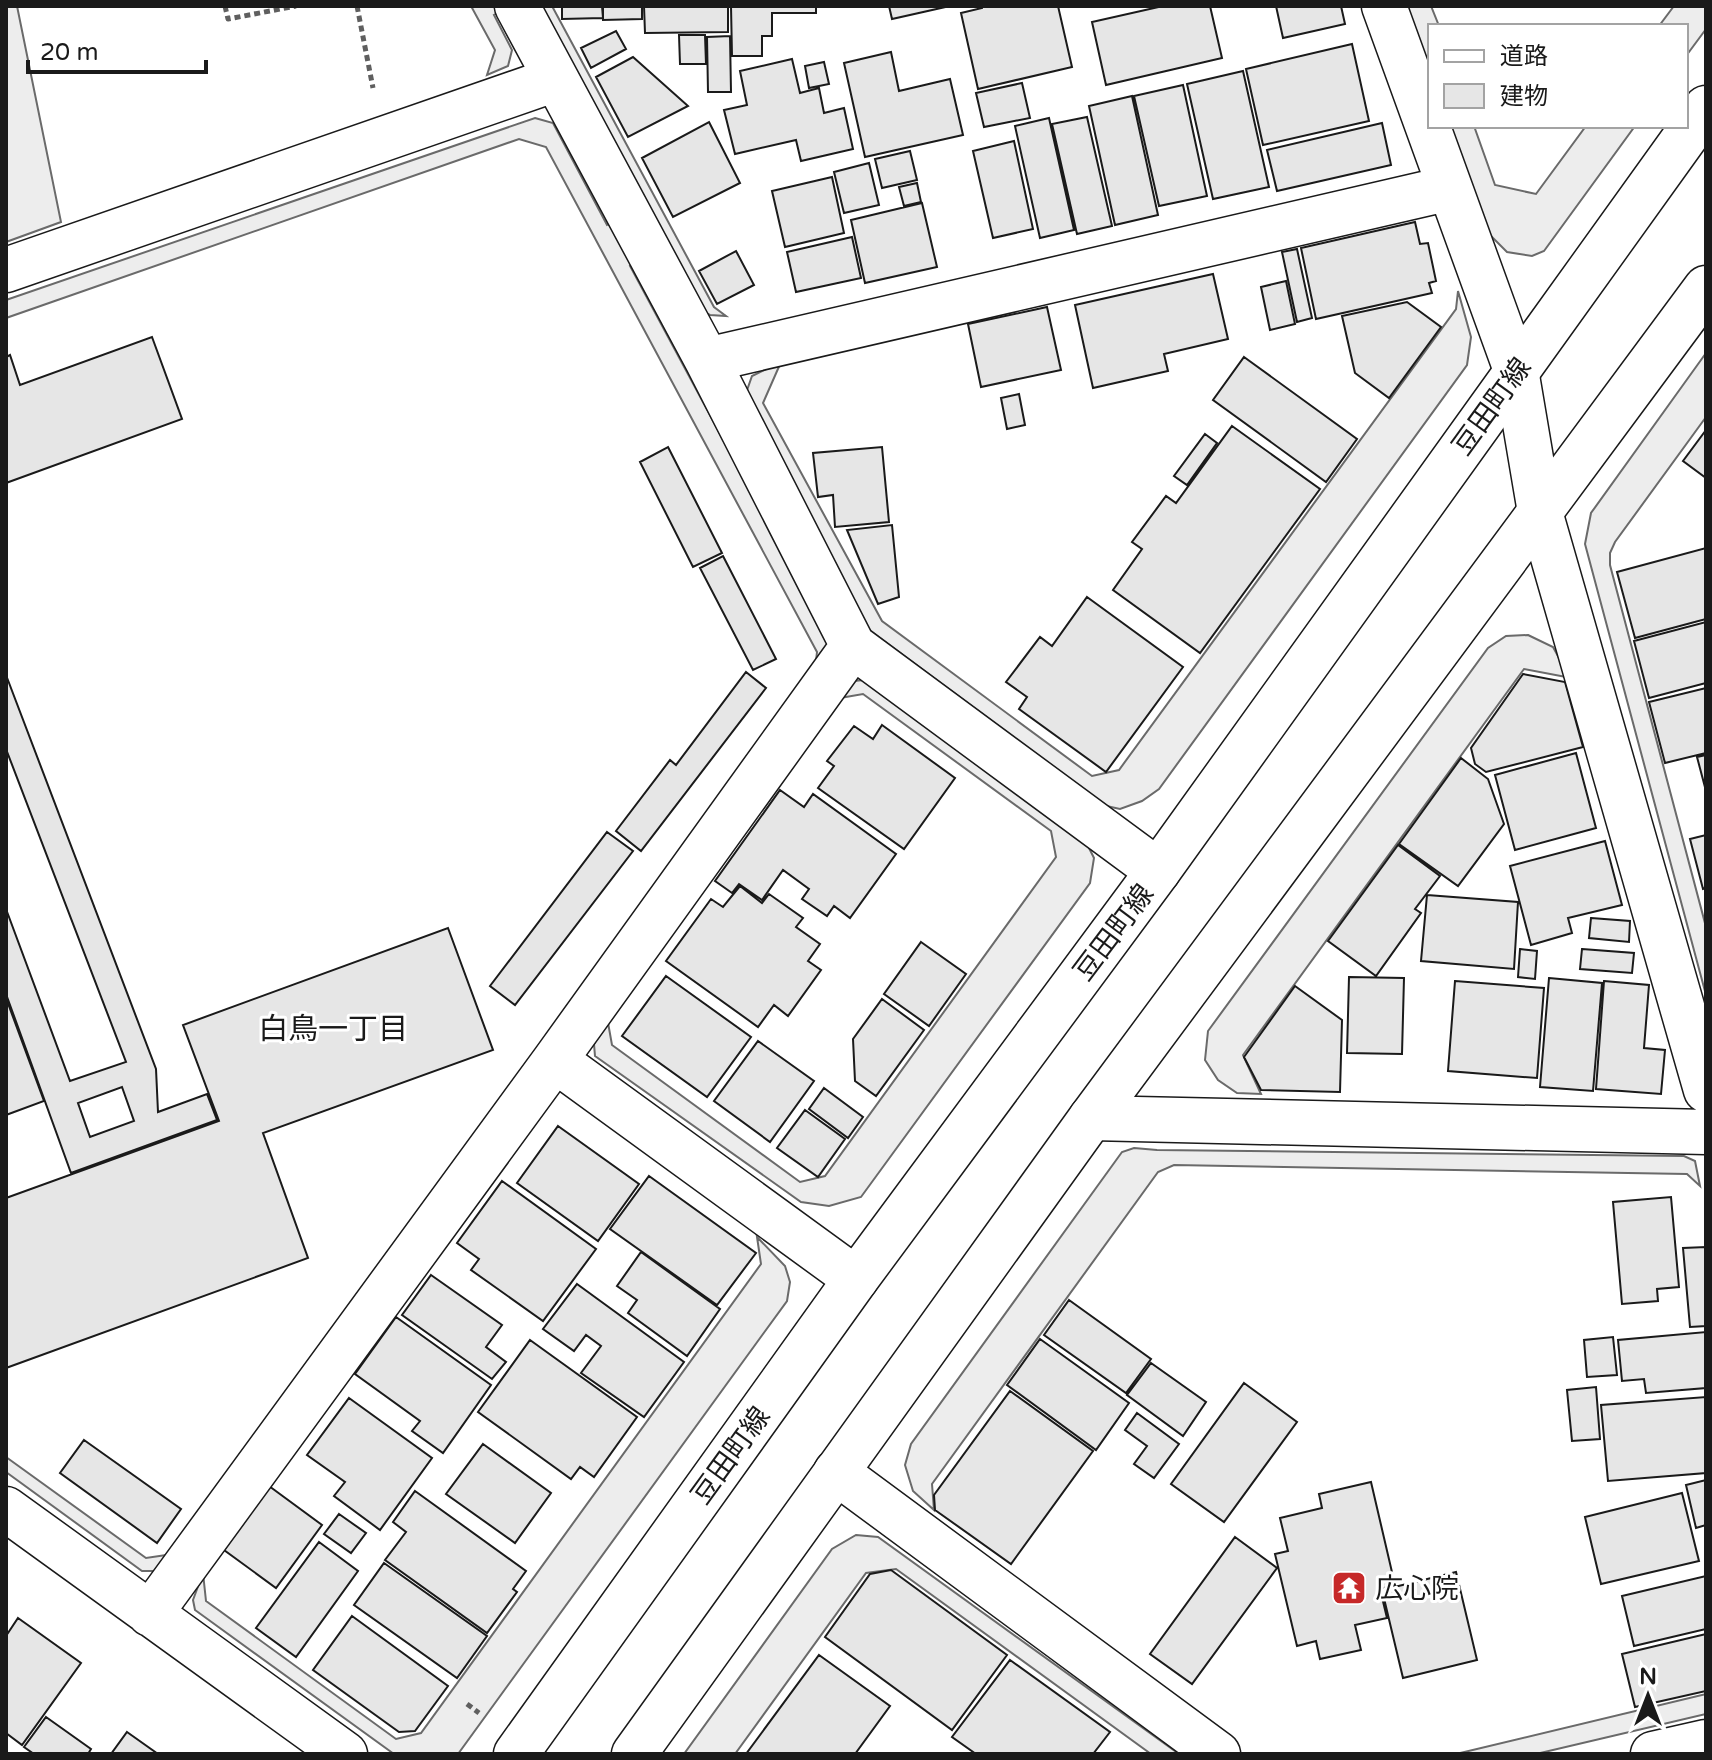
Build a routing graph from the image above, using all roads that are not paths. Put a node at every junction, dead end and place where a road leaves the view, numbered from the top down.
1 (517, 6) edge
2 (1384, 6) edge
3 (556, 79) junction
4 (1706, 108) edge
5 (1428, 127) edge
6 (1428, 128) edge
7 (1450, 188) junction
8 (6, 270) edge
9 (1706, 288) edge
10 (707, 360) junction
11 (1516, 370) junction
12 (1540, 512) junction
13 (853, 646) junction
14 (1158, 871) junction
15 (555, 1060) junction
16 (1706, 1090) edge
17 (1091, 1118) junction
18 (1706, 1132) edge
19 (856, 1279) junction
20 (836, 1472) junction
21 (9, 1516) edge
22 (150, 1614) junction
23 (1706, 1742) edge
24 (345, 1754) edge
25 (516, 1754) edge
26 (634, 1754) edge
27 (1218, 1754) edge
28 (1653, 1754) edge

1 - 3 street
2 - 5 street
3 - 8 street
3 - 10 street
4 - 11 street, 豆田町線
6 - 7 street
7 - 10 street
7 - 11 street
9 - 12 street
10 - 13 street
11 - 12 street
11 - 14 street, 豆田町線
12 - 16 street
12 - 17 street
13 - 14 street
13 - 15 street
14 - 19 street, 豆田町線
15 - 19 street
15 - 22 street
17 - 18 street
17 - 20 street
19 - 25 street, 豆田町線
20 - 26 street
20 - 27 street
21 - 22 street
22 - 24 street
23 - 28 street

